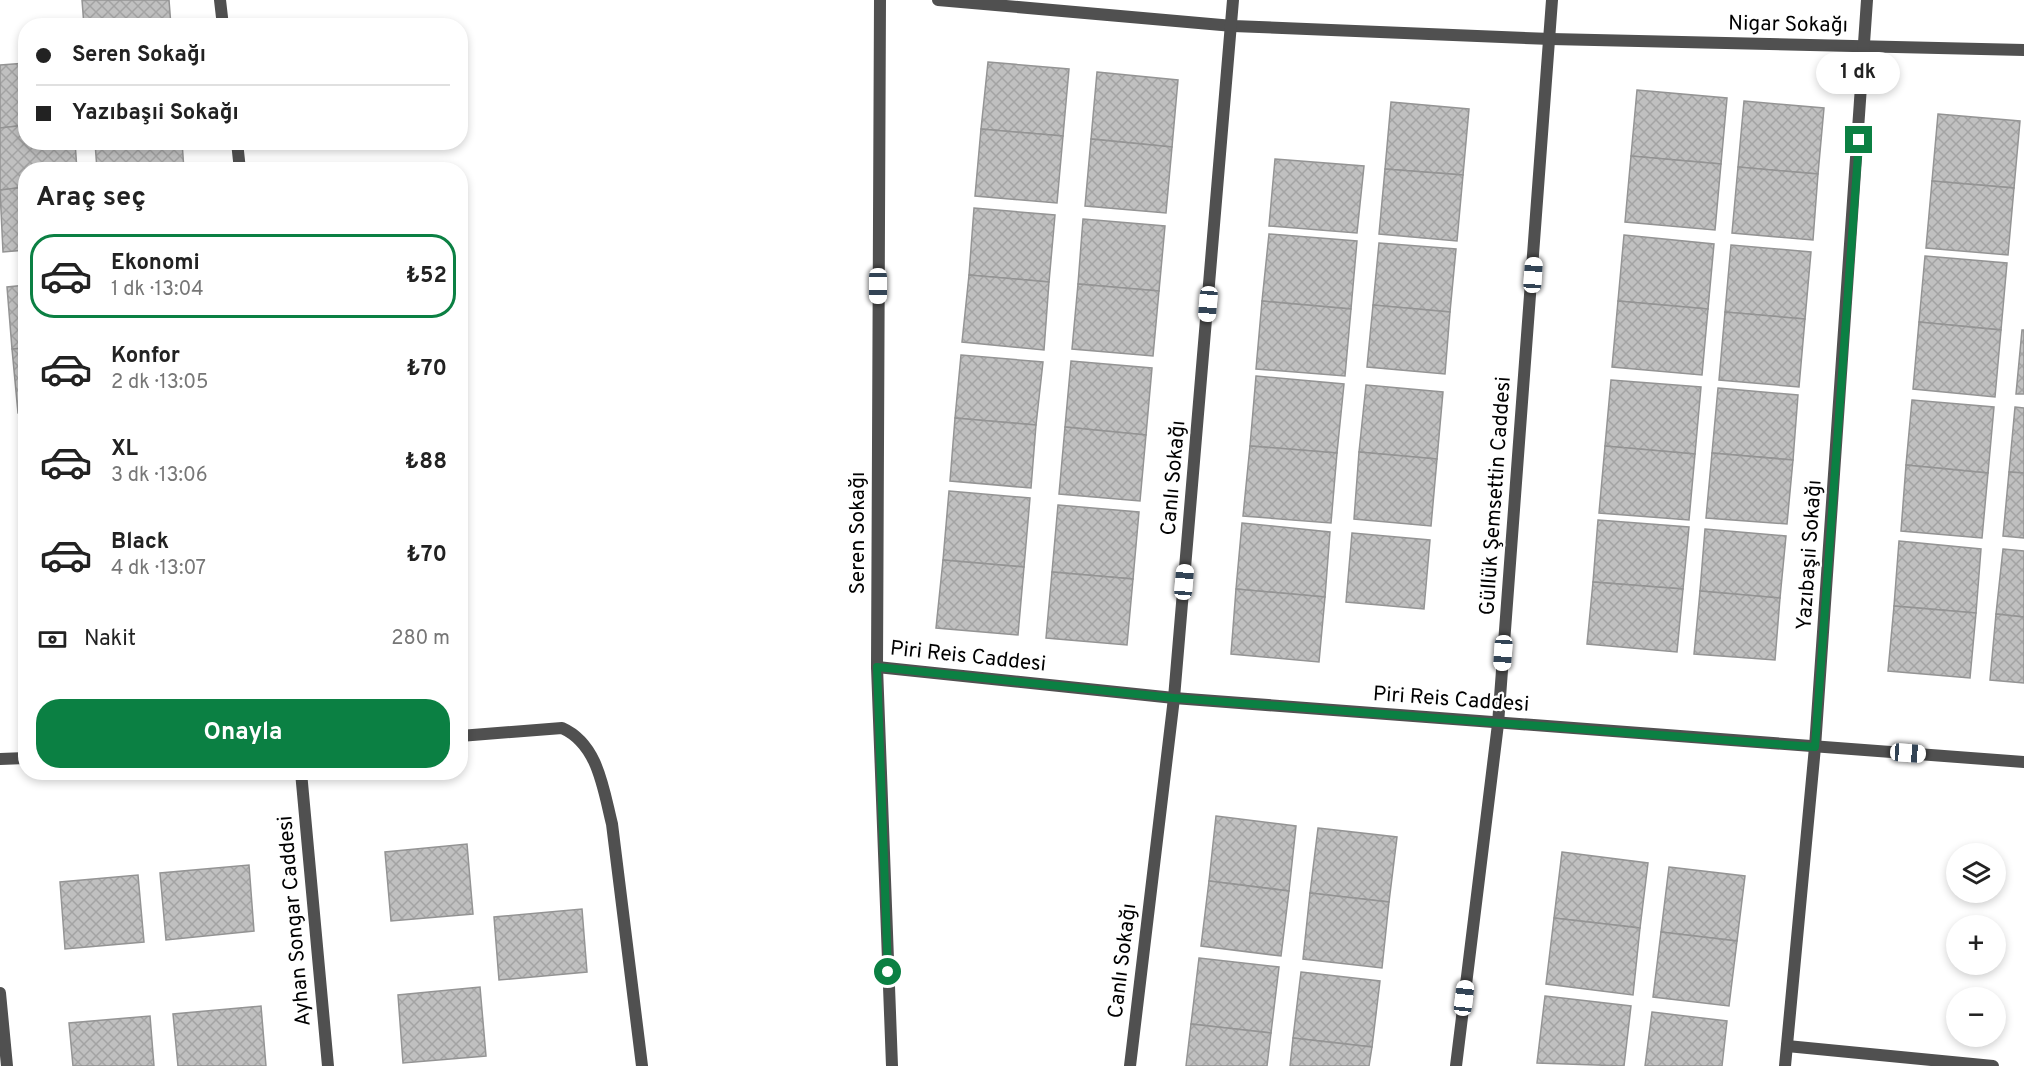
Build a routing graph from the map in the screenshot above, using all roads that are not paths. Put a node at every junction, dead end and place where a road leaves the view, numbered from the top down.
1 (220, 0) edge
2 (880, 0) edge
3 (938, 0) edge
4 (1233, 0) edge
5 (1552, 0) edge
6 (1867, 0) edge
7 (222, 18) edge
8 (1233, 26) junction
9 (1551, 39) junction
10 (1866, 46) junction
11 (2024, 50) edge
12 (877, 667) junction
13 (1174, 698) junction
14 (1498, 724) junction
15 (468, 735) edge
16 (1815, 747) junction
17 (18, 758) edge
18 (0, 759) edge
19 (2024, 762) edge
20 (302, 780) edge
21 (0, 993) edge
22 (1787, 1046) junction
23 (7, 1066) edge
24 (328, 1066) edge
25 (642, 1066) edge
26 (892, 1066) edge
27 (1130, 1066) edge
28 (1456, 1066) edge
29 (1785, 1066) edge
30 (1993, 1066) edge

1 - 7 street
2 - 12 street, Seren Sokağı
3 - 8 street, Nigar Sokağı
4 - 8 street, Canlı Sokağı
5 - 9 street, Güllük Şemsettin Caddesi
6 - 10 street, Yazıbaşıi Sokağı
8 - 9 street, Nigar Sokağı
8 - 13 street, Canlı Sokağı
9 - 10 street, Nigar Sokağı
9 - 14 street, Güllük Şemsettin Caddesi
10 - 11 street, Nigar Sokağı
10 - 16 street, Yazıbaşıi Sokağı
12 - 13 street, Piri Reis Caddesi
12 - 26 street, Seren Sokağı
13 - 14 street, Piri Reis Caddesi
13 - 27 street, Canlı Sokağı
14 - 16 street, Piri Reis Caddesi
14 - 28 street, Güllük Şemsettin Caddesi
15 - 25 street
16 - 19 street, Piri Reis Caddesi
16 - 22 street, Yazıbaşıi Sokağı
17 - 18 street
20 - 24 street, Ayhan Songar Caddesi
21 - 23 street
22 - 29 street, Yazıbaşıi Sokağı
22 - 30 street

